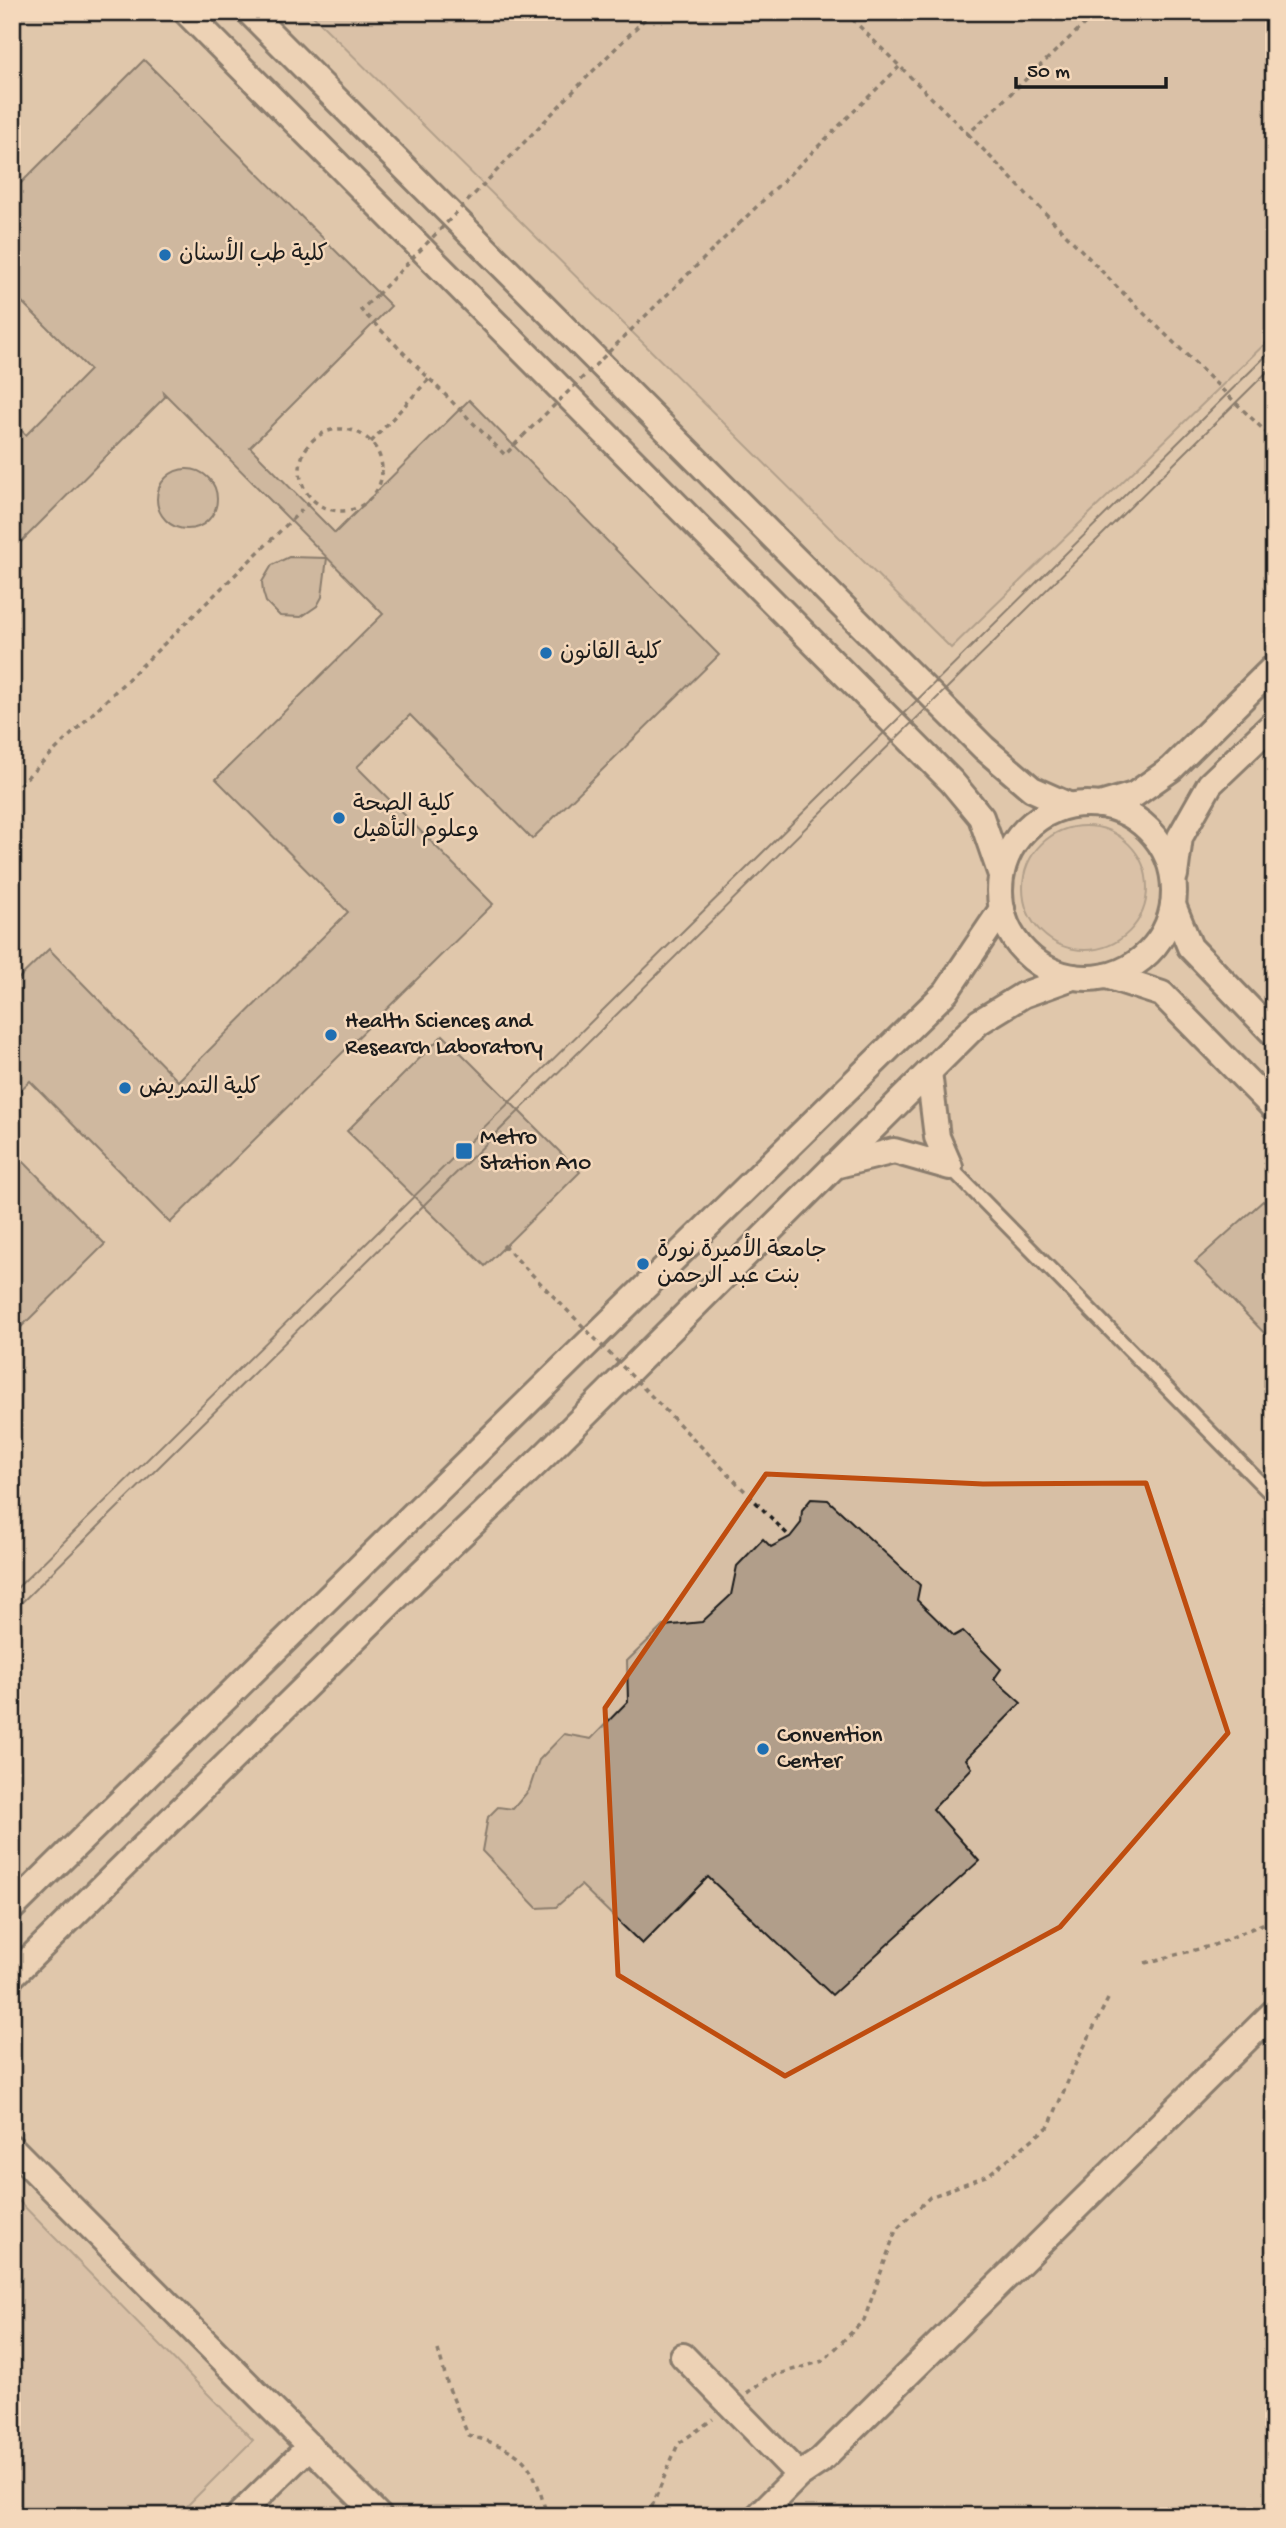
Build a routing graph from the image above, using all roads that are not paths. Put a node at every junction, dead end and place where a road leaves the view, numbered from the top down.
1 (186, 12) edge
2 (249, 12) edge
3 (1274, 667) edge
4 (1274, 723) edge
5 (1100, 805) junction
6 (1068, 806) junction
7 (1001, 875) junction
8 (1174, 896) junction
9 (1002, 909) junction
10 (1107, 976) junction
11 (1073, 977) junction
12 (1274, 1034) edge
13 (929, 1072) junction
14 (1274, 1108) edge
15 (833, 1166) junction
16 (950, 1167) junction
17 (1274, 1497) edge
18 (12, 1908) edge
19 (12, 1976) edge
20 (1274, 2012) edge
21 (12, 2148) edge
22 (683, 2356) dead end
23 (310, 2446) junction
24 (799, 2475) junction
25 (238, 2516) edge
26 (379, 2516) edge
27 (758, 2516) edge

1 - 7 street
2 - 6 street
3 - 5 street
4 - 8 street
5 - 6 street
5 - 8 street
6 - 7 street
7 - 9 street
8 - 10 street
8 - 12 street
9 - 11 street
9 - 18 street
10 - 11 street
10 - 14 street
11 - 13 street
13 - 15 street
13 - 16 street
15 - 16 street
15 - 19 street
16 - 17 lane
20 - 24 street
21 - 23 street
22 - 24 street
23 - 25 street
23 - 26 street
24 - 27 street

